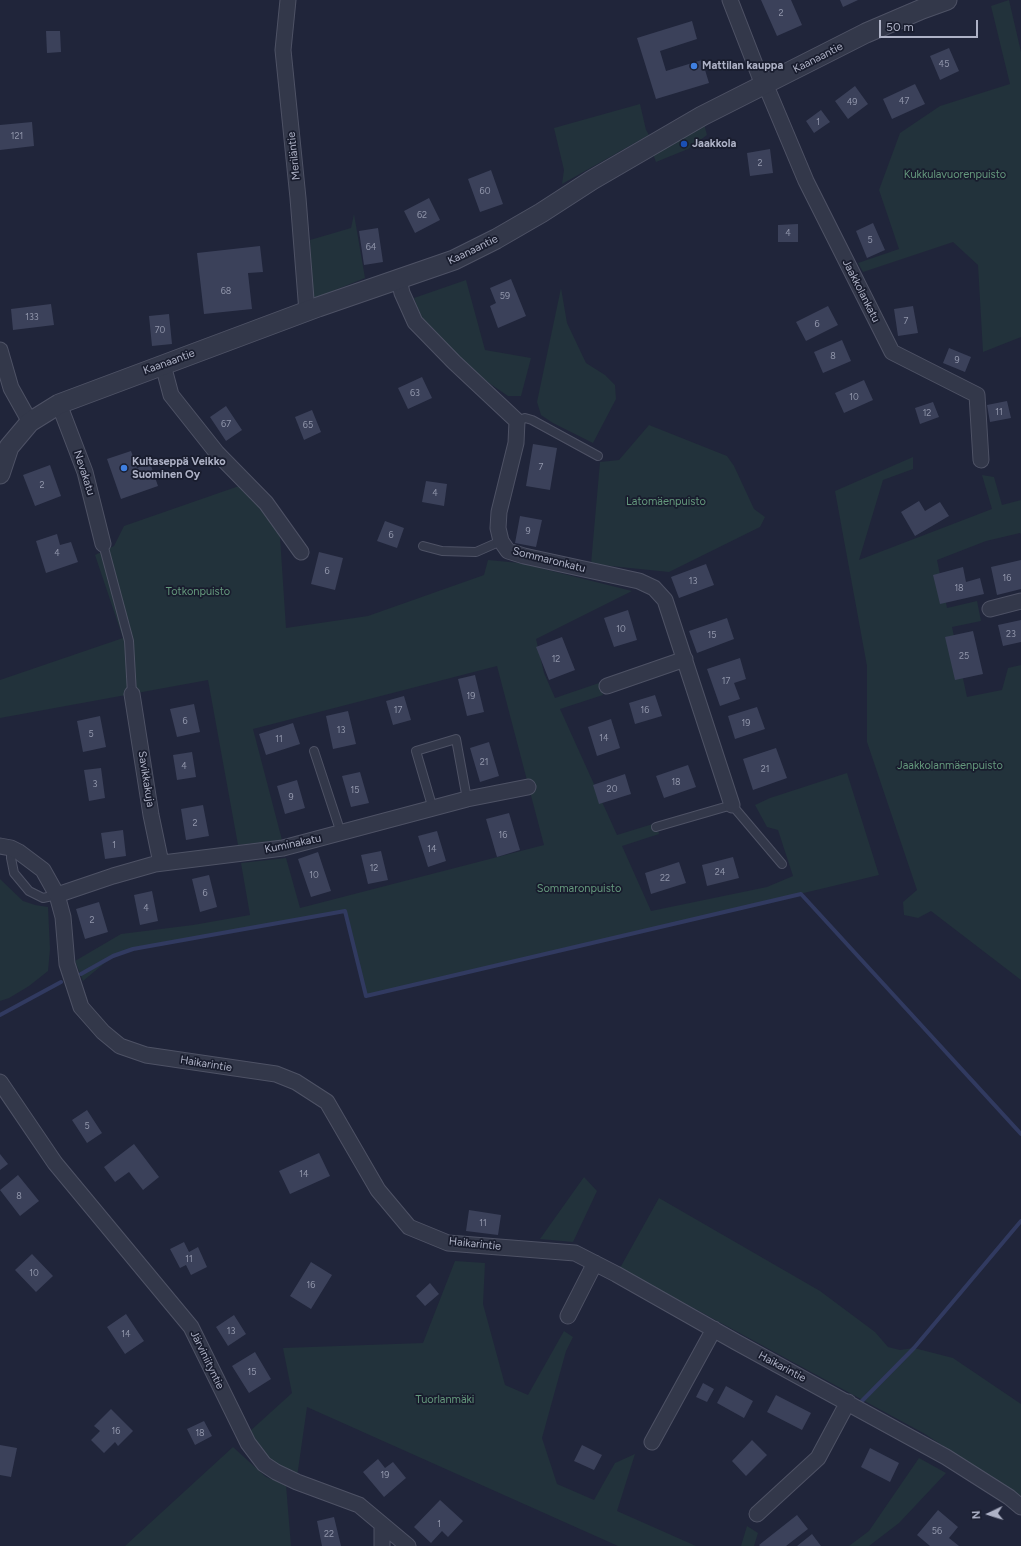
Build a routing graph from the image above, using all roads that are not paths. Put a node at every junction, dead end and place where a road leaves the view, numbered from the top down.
1 (288, 0) edge
2 (730, 0) edge
3 (947, 0) edge
4 (763, 85) junction
5 (399, 280) junction
6 (307, 312) junction
7 (0, 350) edge
8 (162, 365) junction
9 (58, 404) junction
10 (517, 421) junction
11 (30, 422) junction
12 (598, 456) dead end
13 (981, 460) dead end
14 (0, 474) edge
15 (501, 541) junction
16 (104, 544) joint
17 (423, 546) dead end
18 (301, 552) dead end
19 (1021, 601) edge
20 (990, 608) dead end
21 (685, 659) junction
22 (607, 686) dead end
23 (132, 694) joint
24 (314, 751) dead end
25 (528, 787) dead end
26 (467, 800) junction
27 (732, 805) junction
28 (434, 809) junction
29 (656, 827) dead end
30 (341, 833) junction
31 (6, 847) edge
32 (161, 863) junction
33 (782, 864) dead end
34 (57, 896) junction
35 (0, 1082) edge
36 (595, 1264) junction
37 (568, 1316) dead end
38 (714, 1329) junction
39 (848, 1402) junction
40 (652, 1442) dead end
41 (1021, 1506) edge
42 (757, 1514) dead end
43 (382, 1525) junction
44 (382, 1546) edge
45 (408, 1546) edge

1 - 6 street, Meriläntie
2 - 4 street
3 - 4 street, Kaanaantie
4 - 5 street, Kaanaantie
4 - 13 street, Jaakkolankatu
5 - 6 street, Kaanaantie
5 - 10 street
6 - 8 street, Kaanaantie
7 - 11 street
8 - 9 street, Kaanaantie
8 - 18 street
9 - 11 street, Kaanaantie
9 - 16 street, Nevakatu
10 - 12 lane
10 - 15 street, Sommaronkatu
11 - 14 street, Kaanaantie
15 - 17 lane
15 - 21 street, Sommaronkatu
16 - 23 lane
19 - 20 street
21 - 22 street
21 - 27 street, Sommaronkatu
23 - 32 street, Savikkakuja
24 - 30 lane
25 - 26 street, Kuminakatu
26 - 28 street, Kuminakatu
26 - 28 lane
27 - 29 lane
27 - 33 lane
28 - 30 street, Kuminakatu
30 - 32 street, Kuminakatu
31 - 34 street, Haikarintie
31 - 34 lane
32 - 34 street, Kuminakatu
34 - 36 street, Haikarintie
35 - 43 street, Järviniityntie
36 - 37 street
36 - 38 street, Haikarintie
38 - 39 street, Haikarintie
38 - 40 street
39 - 41 street, Haikarintie
39 - 42 street
43 - 44 street
43 - 45 street, Järviniityntie

